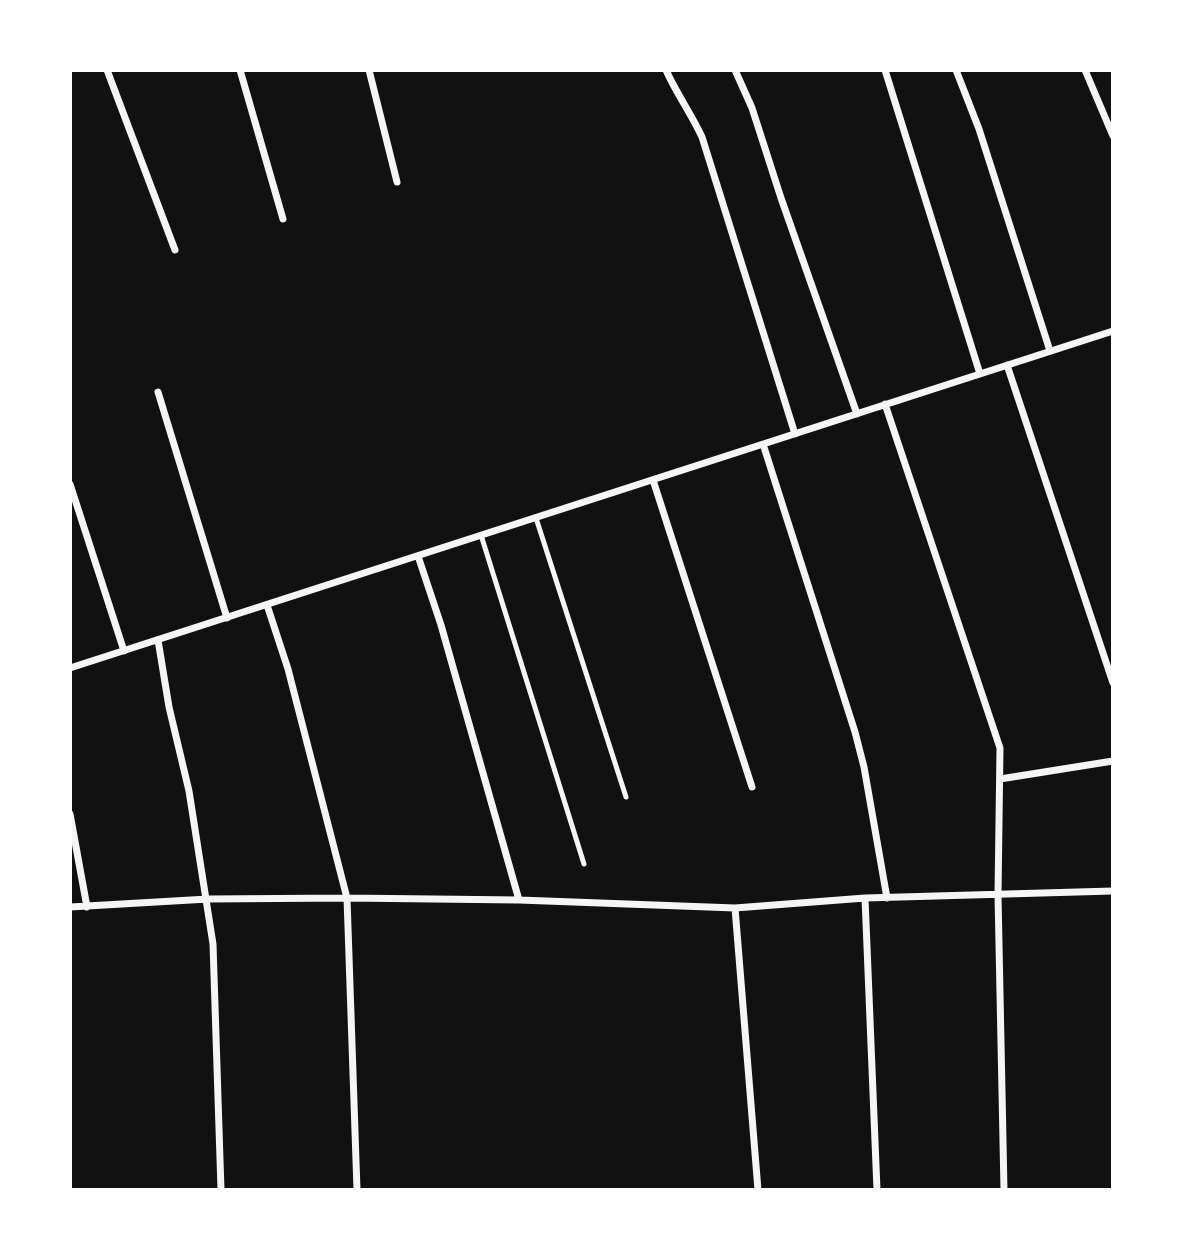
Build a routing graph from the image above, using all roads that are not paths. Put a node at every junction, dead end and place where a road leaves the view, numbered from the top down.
1 (107, 70) edge
2 (240, 70) edge
3 (369, 70) edge
4 (666, 70) edge
5 (736, 70) edge
6 (885, 70) edge
7 (956, 70) edge
8 (1085, 70) edge
9 (1113, 136) edge
10 (397, 182) dead end
11 (283, 219) dead end
12 (175, 250) dead end
13 (1113, 331) edge
14 (1050, 351) junction
15 (1007, 365) junction
16 (980, 374) junction
17 (158, 392) dead end
18 (885, 404) junction
19 (857, 414) junction
20 (795, 434) junction
21 (763, 444) junction
22 (653, 480) junction
23 (70, 484) edge
24 (536, 518) junction
25 (481, 536) junction
26 (418, 556) junction
27 (267, 605) junction
28 (227, 618) junction
29 (158, 640) junction
30 (124, 651) junction
31 (70, 668) edge
32 (1113, 683) edge
33 (1113, 761) edge
34 (1000, 779) junction
35 (752, 787) dead end
36 (626, 797) dead end
37 (70, 814) edge
38 (584, 864) dead end
39 (1113, 891) edge
40 (998, 895) junction
41 (208, 898) junction
42 (347, 898) junction
43 (865, 898) junction
44 (887, 898) junction
45 (519, 900) junction
46 (70, 907) edge
47 (87, 907) junction
48 (735, 908) junction
49 (221, 1190) edge
50 (357, 1190) edge
51 (758, 1190) edge
52 (877, 1190) edge
53 (1004, 1190) edge

1 - 12 street
2 - 11 street
3 - 10 street
4 - 20 street
5 - 19 street
6 - 16 street
7 - 14 street
8 - 9 street
13 - 14 street
14 - 15 street
15 - 16 street
15 - 32 street
16 - 18 street
17 - 28 street
18 - 19 street
18 - 34 street
19 - 20 street
20 - 21 street
21 - 22 street
21 - 44 street
22 - 24 street
22 - 35 street
23 - 30 street
24 - 25 street
24 - 36 lane
25 - 26 street
25 - 38 lane
26 - 27 street
26 - 45 street
27 - 28 street
27 - 42 street
28 - 29 street
29 - 30 street
29 - 41 street
30 - 31 street
33 - 34 street
34 - 40 street
37 - 47 street
39 - 40 street
40 - 44 street
40 - 53 street
41 - 42 street
41 - 47 street
41 - 49 street
42 - 45 street
42 - 50 street
43 - 44 street
43 - 48 street
43 - 52 street
45 - 48 street
46 - 47 street
48 - 51 street

